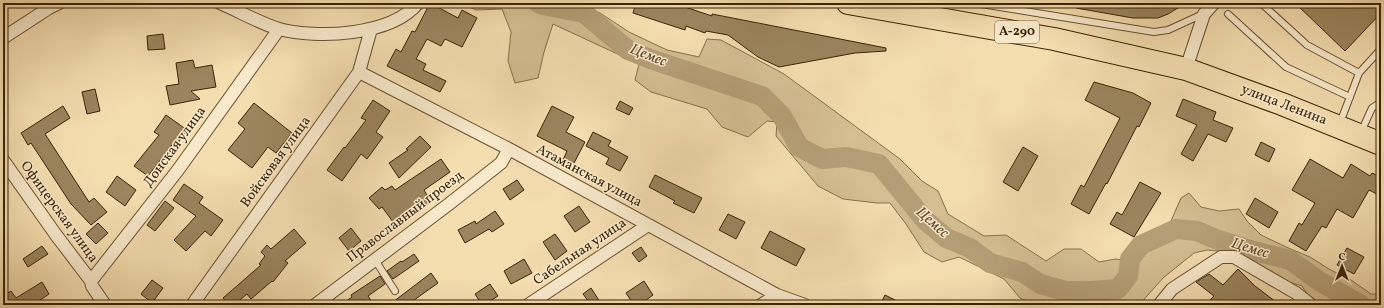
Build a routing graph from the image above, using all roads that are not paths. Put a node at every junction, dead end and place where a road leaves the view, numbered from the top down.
1 (59, 3) edge
2 (220, 3) edge
3 (418, 3) edge
4 (848, 3) edge
5 (975, 3) edge
6 (1214, 3) edge
7 (1261, 3) edge
8 (1204, 14) junction
9 (1228, 14) dead end
10 (279, 29) junction
11 (371, 29) junction
12 (3, 38) edge
13 (1381, 49) edge
14 (1186, 69) junction
15 (359, 72) junction
16 (1359, 73) junction
17 (1350, 97) junction
18 (1381, 102) edge
19 (1339, 127) junction
20 (1359, 135) junction
21 (1381, 144) edge
22 (509, 150) junction
23 (3, 160) edge
24 (648, 224) junction
25 (375, 260) junction
26 (91, 281) junction
27 (395, 291) dead end
28 (777, 294) junction
29 (105, 305) edge
30 (192, 305) edge
31 (315, 305) edge
32 (528, 305) edge
33 (761, 305) edge
34 (805, 305) edge
35 (1159, 305) edge
36 (1311, 305) edge

1 - 12 street
2 - 10 street
3 - 11 street
4 - 14 highway, А-290
5 - 8 lane
6 - 8 street
7 - 16 lane
8 - 14 street
9 - 17 lane
10 - 11 street
10 - 26 street, Донская улица
11 - 15 street, Войсковая улица
13 - 16 lane
14 - 19 highway, улица Ленина / А-290
15 - 22 street, Атаманская улица
15 - 30 street, Войсковая улица
16 - 17 lane
17 - 19 lane
18 - 20 lane
19 - 20 highway, улица Ленина / А-290
20 - 21 highway, улица Ленина / А-290
22 - 24 street, Атаманская улица
22 - 25 street, Православный проезд
23 - 26 street, Офицерская улица
24 - 28 street, Атаманская улица
24 - 32 street, Сабельная улица
25 - 27 lane
25 - 31 street, Православный проезд
26 - 29 street, Офицерская улица
28 - 33 street
28 - 34 street, Атаманская улица
35 - 36 street

